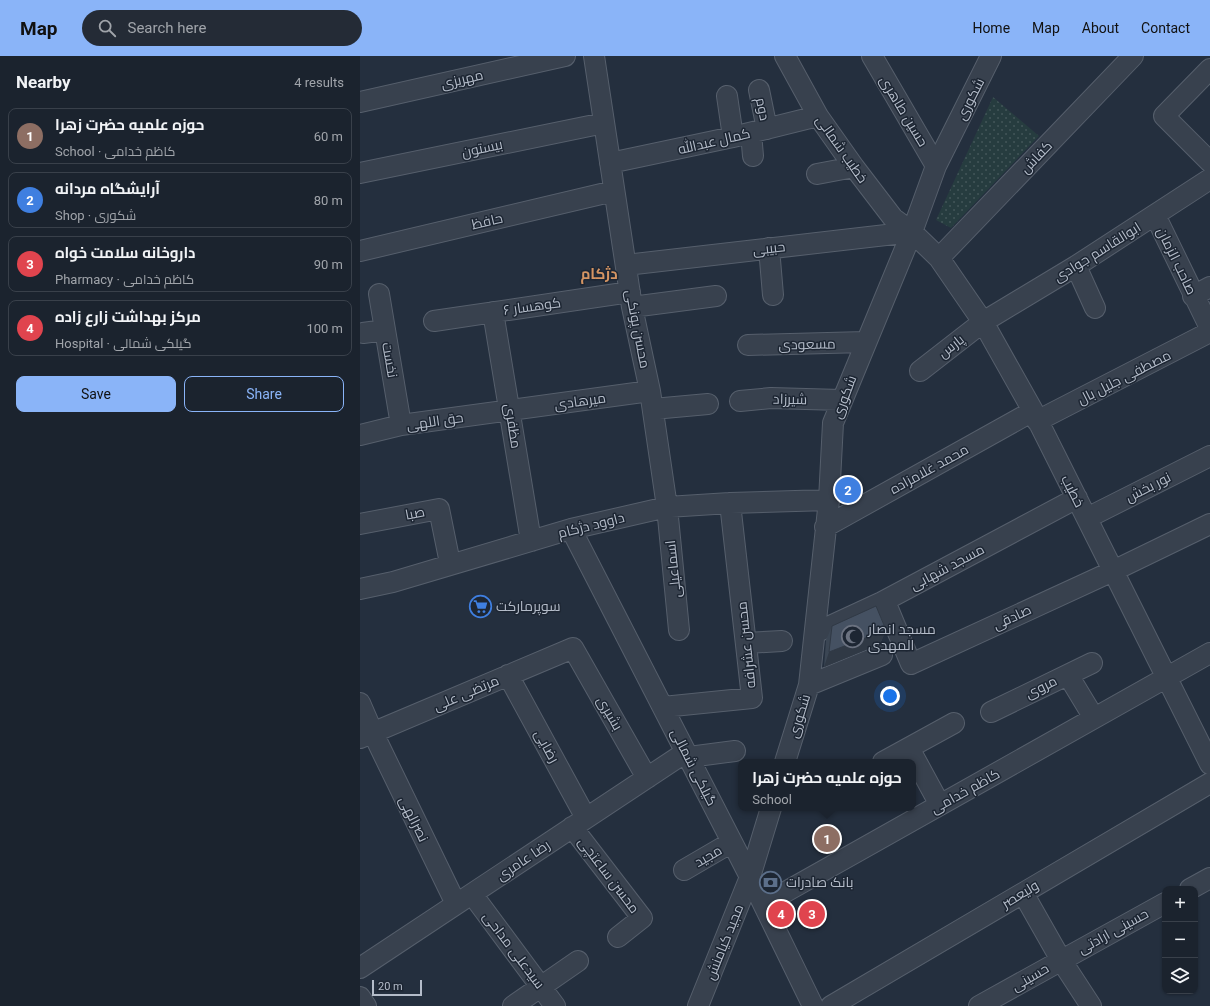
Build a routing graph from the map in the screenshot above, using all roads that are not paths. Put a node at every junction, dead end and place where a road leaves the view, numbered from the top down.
1 (565, 56) edge
2 (594, 56) edge
3 (785, 56) edge
4 (872, 56) edge
5 (991, 56) edge
6 (1133, 56) edge
7 (1210, 69) edge
8 (759, 90) dead end
9 (727, 96) dead end
10 (360, 102) edge
11 (818, 116) junction
12 (604, 123) junction
13 (750, 133) junction
14 (753, 156) dead end
15 (1210, 162) edge
16 (610, 163) junction
17 (936, 166) junction
18 (854, 167) junction
19 (360, 173) edge
20 (817, 174) dead end
21 (1210, 179) edge
22 (614, 191) junction
23 (1155, 215) junction
24 (912, 232) junction
25 (768, 248) junction
26 (360, 251) edge
27 (940, 258) junction
28 (626, 265) junction
29 (1076, 266) junction
30 (1202, 291) edge
31 (379, 294) dead end
32 (773, 295) dead end
33 (716, 296) dead end
34 (631, 300) junction
35 (1095, 308) dead end
36 (493, 312) junction
37 (434, 321) dead end
38 (982, 322) junction
39 (1210, 328) edge
40 (385, 330) junction
41 (1210, 332) edge
42 (363, 333) dead end
43 (865, 342) junction
44 (748, 345) dead end
45 (920, 370) dead end
46 (652, 400) junction
47 (841, 400) junction
48 (740, 401) dead end
49 (708, 404) dead end
50 (511, 410) junction
51 (1035, 416) junction
52 (401, 425) junction
53 (360, 434) edge
54 (1210, 456) edge
55 (1077, 498) junction
56 (829, 500) junction
57 (730, 503) junction
58 (667, 507) junction
59 (1087, 518) junction
60 (360, 524) edge
61 (826, 527) junction
62 (571, 529) junction
63 (1208, 530) edge
64 (531, 540) junction
65 (450, 563) junction
66 (1114, 571) junction
67 (360, 589) edge
68 (882, 602) junction
69 (679, 630) dead end
70 (815, 633) junction
71 (782, 641) dead end
72 (746, 643) junction
73 (573, 648) joint
74 (1210, 653) edge
75 (882, 655) dead end
76 (1092, 663) dead end
77 (1068, 674) junction
78 (508, 675) junction
79 (1166, 677) junction
80 (809, 685) junction
81 (360, 703) edge
82 (663, 707) junction
83 (991, 712) dead end
84 (1094, 718) junction
85 (954, 723) dead end
86 (366, 736) edge
87 (909, 748) junction
88 (735, 751) dead end
89 (687, 755) junction
90 (787, 759) edge
91 (889, 759) edge
92 (915, 759) edge
93 (916, 761) edge
94 (1210, 764) edge
95 (647, 778) junction
96 (1210, 783) edge
97 (940, 805) junction
98 (771, 811) edge
99 (579, 823) junction
100 (732, 842) junction
101 (684, 870) dead end
102 (750, 877) junction
103 (1210, 878) edge
104 (1195, 886) edge
105 (1023, 893) junction
106 (464, 899) junction
107 (764, 904) junction
108 (1162, 905) edge
109 (618, 937) dead end
110 (1061, 960) junction
111 (578, 961) dead end
112 (360, 968) edge
113 (541, 986) junction
114 (360, 997) edge
115 (366, 1006) edge
116 (513, 1006) edge
117 (555, 1006) edge
118 (698, 1006) edge
119 (813, 1006) edge
120 (831, 1006) edge
121 (979, 1006) edge
122 (1091, 1006) edge

1 - 10 street, مهریزی
2 - 12 street, محسن پونکی
3 - 11 street, خطیب شمالی
4 - 17 street, حسین طاهری
5 - 17 street, شکوری
6 - 27 street, کفاش
7 - 15 street
8 - 13 street, دوم
9 - 13 street
11 - 13 street, کمال عبدالله
11 - 18 street, خطیب شمالی
12 - 16 street, محسن پونکی
12 - 19 street, بیستون
13 - 14 street
13 - 16 street, کمال عبدالله
16 - 22 street, محسن پونکی
17 - 24 street, شکوری
18 - 20 street
18 - 24 street, خطیب شمالی
21 - 23 street, ابوالقاسم جوادی
22 - 26 street, حافظ
22 - 28 street, محسن پونکی
23 - 29 street, ابوالقاسم جوادی
23 - 30 street, صاحب الزمان
24 - 25 street, حبیبی
24 - 27 street, خطیب
24 - 43 street, شکوری
25 - 28 street, حبیبی
25 - 32 street
27 - 38 street, خطیب
28 - 34 street, محسن پونکی
29 - 35 street
29 - 38 street, ابوالقاسم جوادی
30 - 39 street, صاحب الزمان
31 - 40 street, نخست
33 - 34 street, کوهسار ۶
34 - 36 street, کوهسار ۶
34 - 46 street, محسن پونکی
36 - 37 street, کوهسار ۶
36 - 50 street, مظفری
38 - 45 street, پارس
38 - 51 street, خطیب
40 - 42 street
40 - 52 street, نخست
41 - 51 street, مصطفی جلیل بال
43 - 44 street, مسعودی
43 - 47 street, شکوری
46 - 49 street, میرهادی
46 - 50 street, میرهادی
46 - 58 street, محسن پونکی
47 - 48 street, شیرزاد
47 - 56 street, شکوری
50 - 52 street, حق اللهی
50 - 64 street, مظفری
51 - 55 street, خطیب
51 - 61 street, محمد غلامزاده
52 - 53 street, حق اللهی
54 - 59 street, نور بخش
55 - 59 street, خطیب
55 - 68 street, مسجد شهابی
56 - 57 street, داوود دژکام
56 - 61 street, شکوری
57 - 58 street, داوود دژکام
57 - 72 street, محسن عشرافه
58 - 62 street, داوود دژکام
58 - 69 street, اسماعیلی
59 - 66 street, خطیب
60 - 65 street, صبا
61 - 70 street, شکوری
62 - 64 street, داوود دژکام
62 - 82 street, گيلکی شمالی
63 - 66 street, صادقی
64 - 65 street, داوود دژکام
65 - 67 street, داوود دژکام
66 - 68 street, صادقی
66 - 79 street, خطیب
68 - 70 street, مسجد شهابی
70 - 80 street, شکوری
71 - 72 street
72 - 82 street, محسن عشرافه
73 - 78 street, مرتضی علی
73 - 95 street, بشیری
74 - 79 street, کاظم خدامی
75 - 80 street
76 - 77 street, مروی
77 - 83 street, مروی
77 - 84 street
78 - 86 street, مرتضی علی
78 - 99 street, رضایی
79 - 84 street, کاظم خدامی
79 - 94 street, خطیب
80 - 90 street, شکوری
81 - 86 street, نصرالهی
82 - 89 street, گيلکی شمالی
84 - 97 street, کاظم خدامی
85 - 87 street
86 - 106 street, نصرالهی
87 - 91 street
87 - 92 street
88 - 89 street
89 - 95 street, رضا عامری
89 - 100 street, گيلکی شمالی
93 - 97 street
95 - 99 street, رضا عامری
96 - 105 street, ولیعصر
97 - 107 street, کاظم خدامی
98 - 102 street
99 - 106 street, رضا عامری
99 - 109 street, محسن ساعتچی
100 - 101 street, مجید
100 - 102 street, گيلکی شمالی
102 - 107 street, گيلکی شمالی
102 - 118 street, مجید کیامنش
103 - 104 street
105 - 110 street
105 - 120 street, ولیعصر
106 - 112 street, رضا عامری
106 - 113 street, سیدعلی مداحی
107 - 119 street, گيلکی شمالی
108 - 110 street, حسینی ارادتی
110 - 121 street, حسینی
110 - 122 street
111 - 113 street
113 - 116 street
113 - 117 street, سیدعلی مداحی
114 - 115 street

